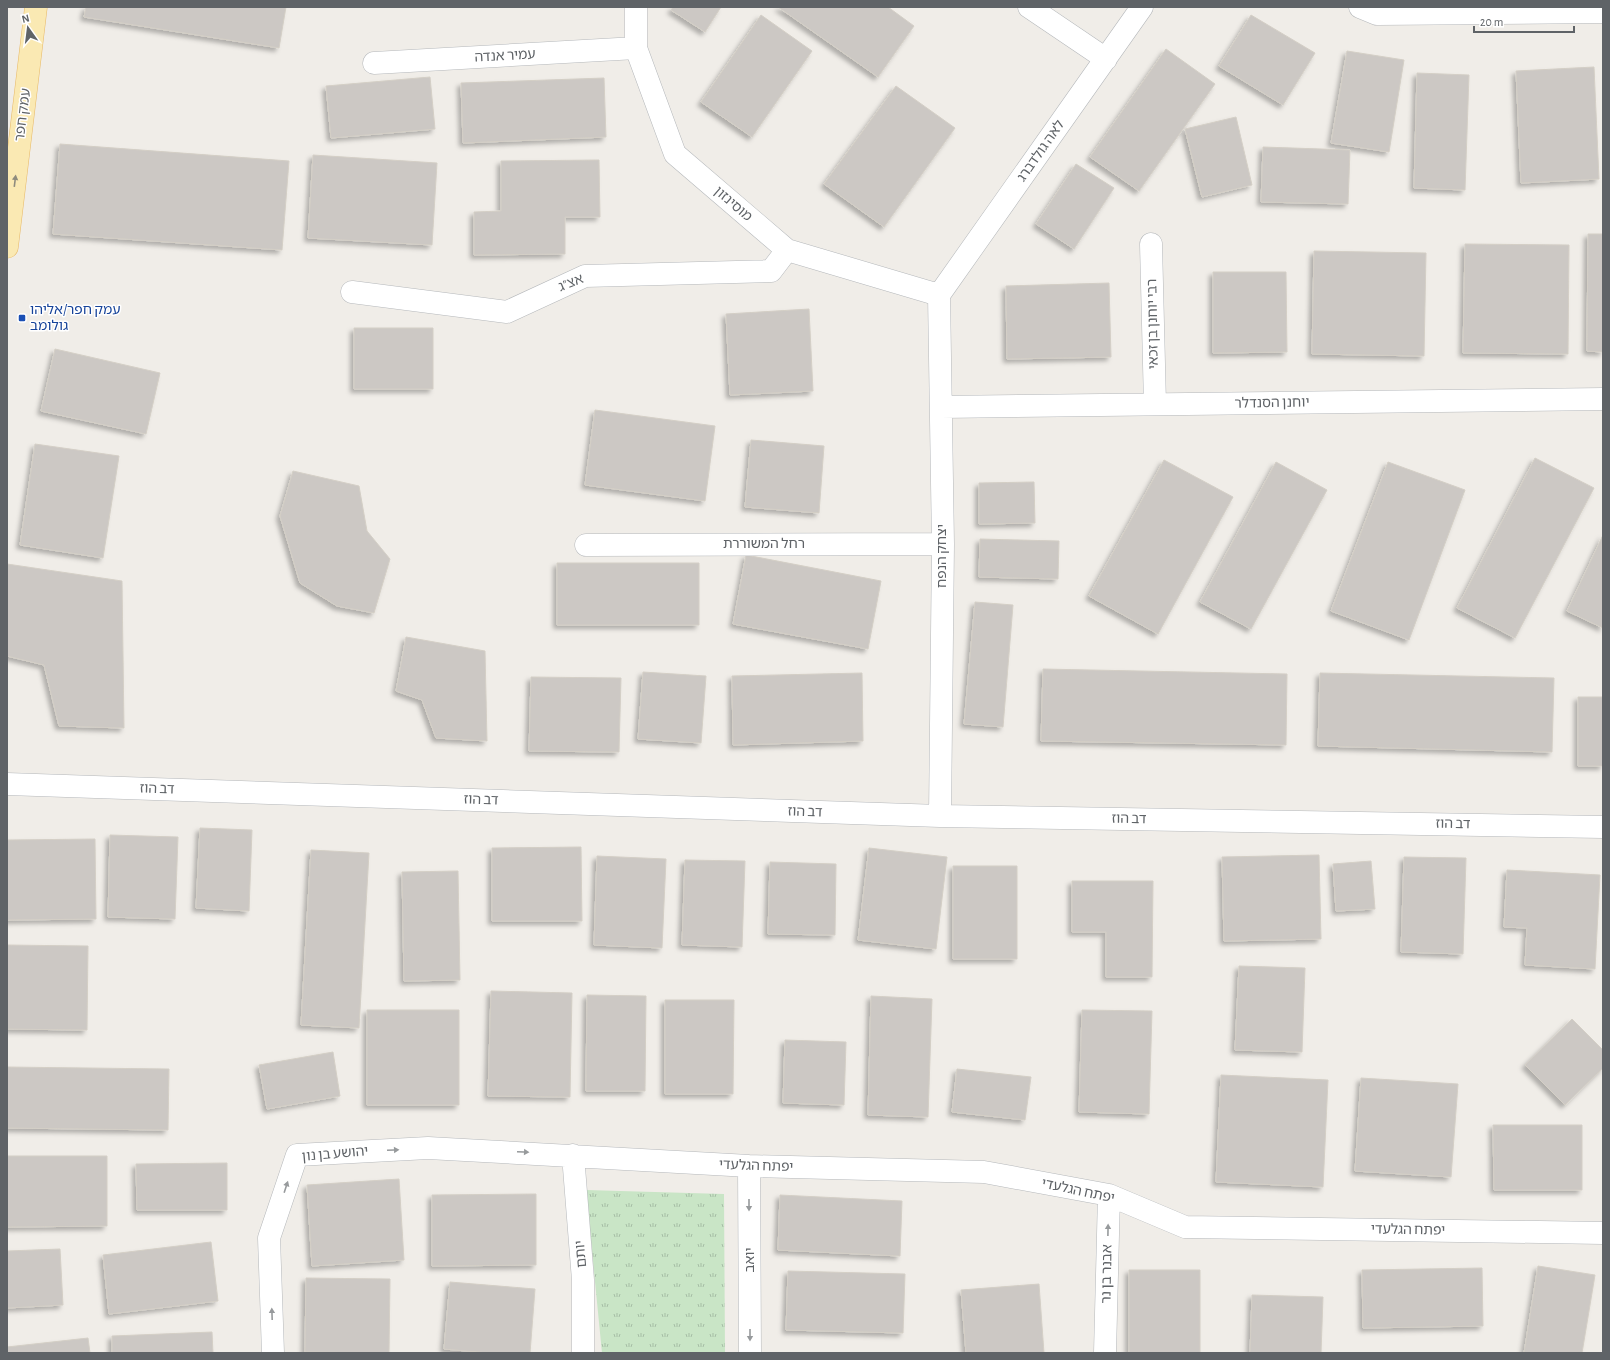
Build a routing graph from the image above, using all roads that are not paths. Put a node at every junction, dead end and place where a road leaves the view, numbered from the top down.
1 (36, 7) edge
2 (636, 7) edge
3 (1029, 7) edge
4 (1142, 7) edge
5 (1360, 7) edge
6 (1603, 12) edge
7 (636, 48) junction
8 (1106, 59) junction
9 (374, 63) dead end
10 (1151, 244) dead end
11 (7, 247) edge
12 (787, 250) junction
13 (352, 292) dead end
14 (939, 295) junction
15 (1603, 399) edge
16 (1155, 404) junction
17 (941, 407) junction
18 (943, 544) junction
19 (586, 545) dead end
20 (7, 784) edge
21 (940, 816) junction
22 (1603, 827) edge
23 (573, 1155) junction
24 (749, 1166) junction
25 (1109, 1195) junction
26 (1603, 1234) edge
27 (273, 1353) edge
28 (583, 1353) edge
29 (750, 1353) edge
30 (1105, 1353) edge

11 -> 1 main road, עמק חפר
2 - 7 street, מוסינזון
3 - 8 street
4 - 8 street, לאה גולדברג
5 - 6 street
7 - 9 street, עמיר אנדה
7 - 12 street, מוסינזון
8 - 14 street, לאה גולדברג
10 - 16 street, רבי יוחנן בן זכאי
12 - 13 street, אצ"ג
12 - 14 street, מוסינזון
14 - 17 street, יצחק הנפח
15 - 16 street, יוחנן הסנדלר
16 - 17 street, יוחנן הסנדלר
17 - 18 street, יצחק הנפח
18 - 19 street, רחל המשוררת
18 - 21 street, יצחק הנפח
20 - 21 street, דב הוז
21 - 22 street, דב הוז
23 - 24 street, יפתח הגלעדי
27 -> 23 street, יהושע בן נון
23 - 28 street, יותם
24 - 25 street, יפתח הגלעדי
24 -> 29 street, יואב
25 - 26 street, יפתח הגלעדי
30 -> 25 street, אבנר בן נר

